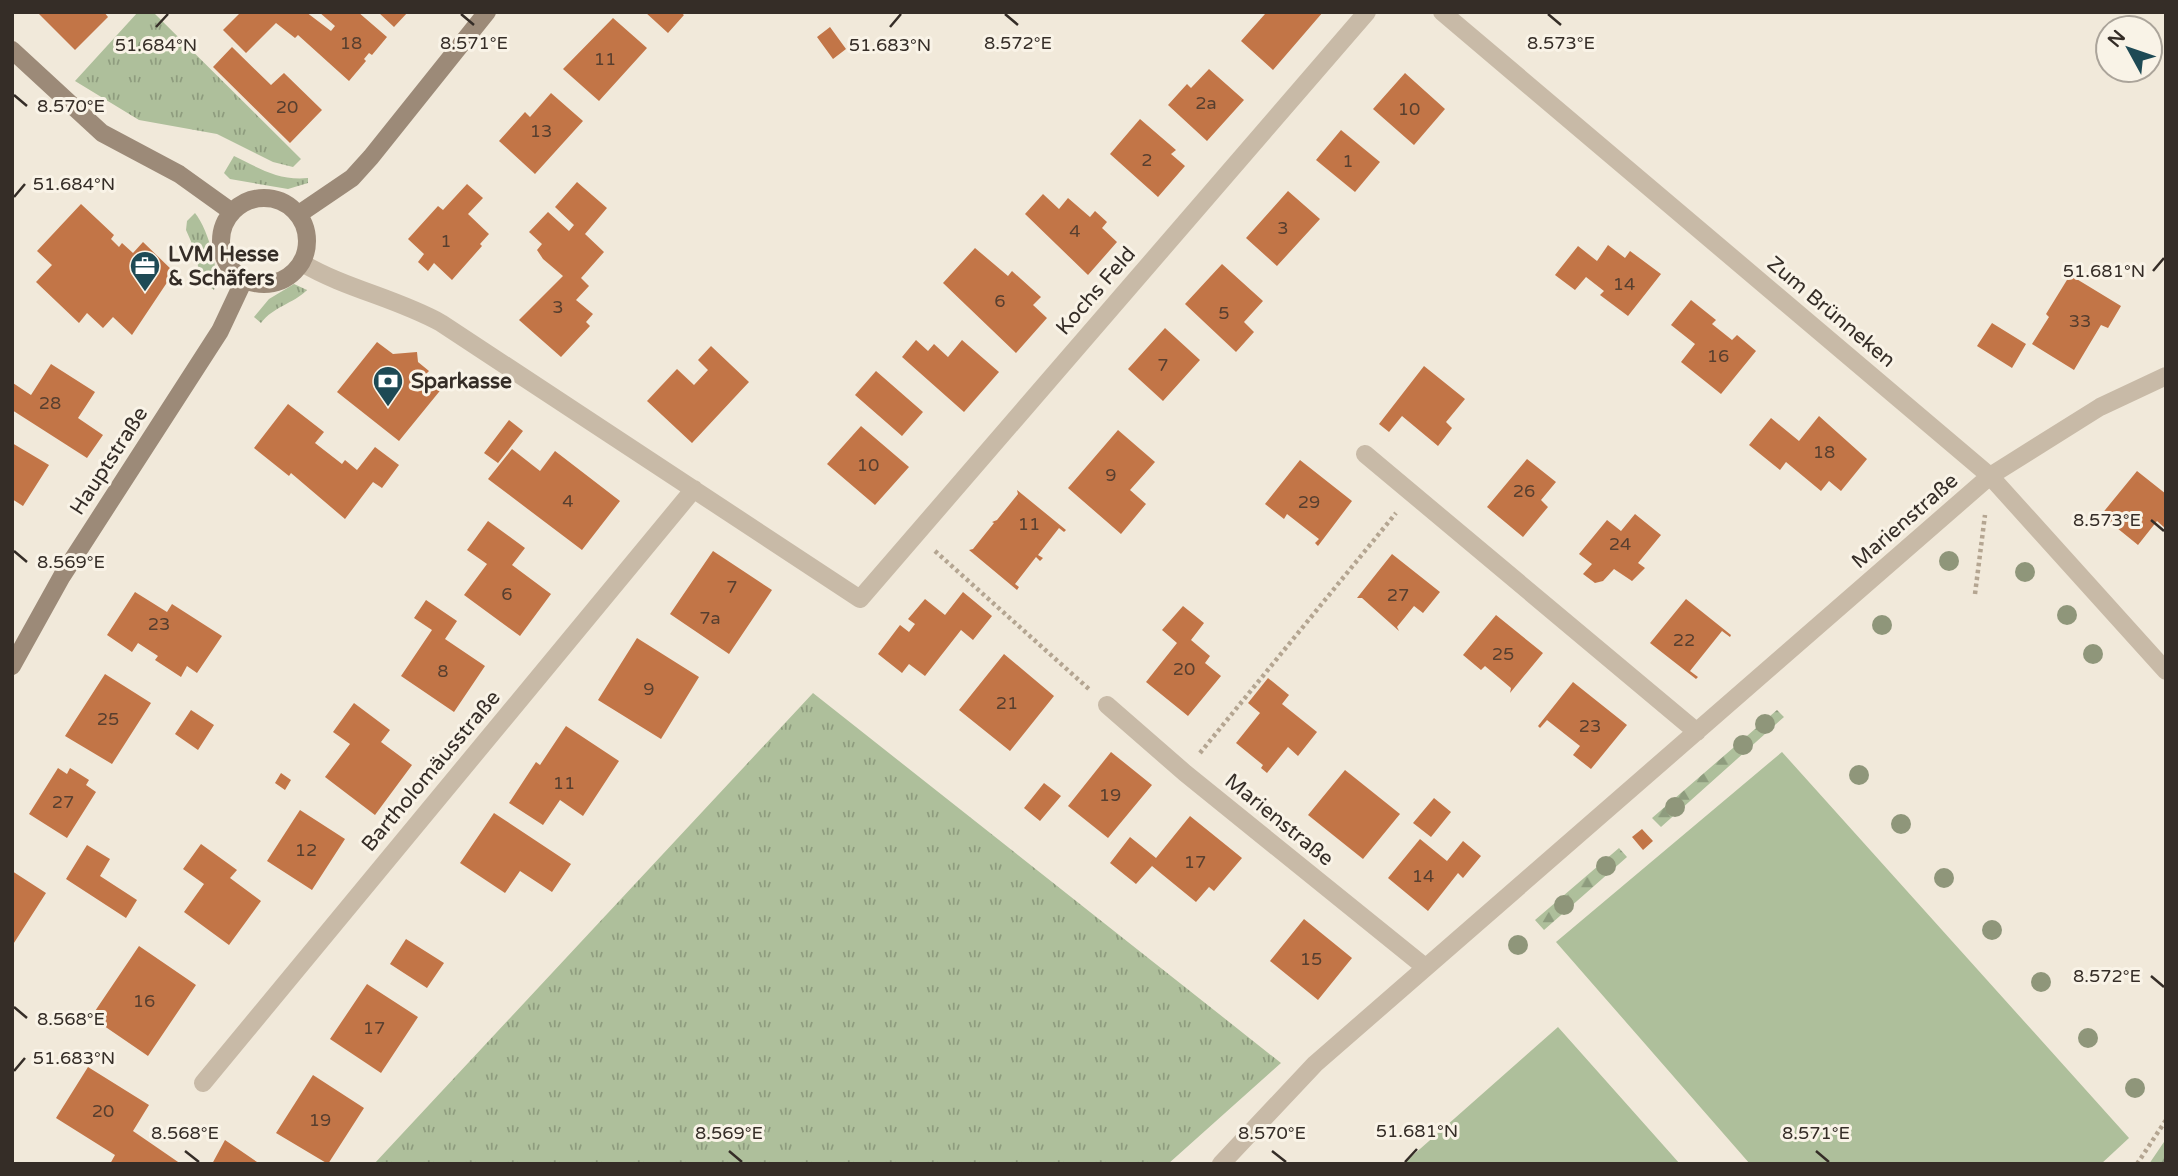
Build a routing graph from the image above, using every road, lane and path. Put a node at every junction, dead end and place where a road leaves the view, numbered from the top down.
1 (487, 12) edge
2 (1367, 12) edge
3 (1442, 12) edge
4 (12, 50) edge
5 (232, 212) junction
6 (299, 214) junction
7 (302, 263) junction
8 (244, 280) junction
9 (2166, 376) edge
10 (1365, 454) dead end
11 (1990, 476) junction
12 (694, 488) junction
13 (1412, 495) junction
14 (916, 534) junction
15 (1975, 594) dead end
16 (12, 666) edge
17 (2166, 671) edge
18 (1107, 705) joint
19 (1697, 732) junction
20 (1185, 773) junction
21 (1425, 967) junction
22 (203, 1083) dead end
23 (2166, 1120) edge
24 (1221, 1164) edge
25 (2137, 1164) edge

1 - 6 main road
2 - 14 street, Kochs Feld
3 - 11 street, Zum Brünneken
4 - 5 main road
5 - 6 main road
5 - 8 main road
6 - 7 main road
7 - 8 main road
7 - 12 street
8 - 16 main road, Hauptstraße
9 - 11 street, Marienstraße
10 - 13 street
11 - 15 path
11 - 17 street, Zum Brünneken
11 - 19 street, Marienstraße
12 - 14 street, Kochs Feld
12 - 22 street, Bartholomäusstraße
13 - 19 street
13 - 20 path
14 - 18 path
18 - 20 street, Marienstraße
19 - 21 street, Marienstraße
20 - 21 street, Marienstraße
21 - 24 street, Marienstraße
23 - 25 path

